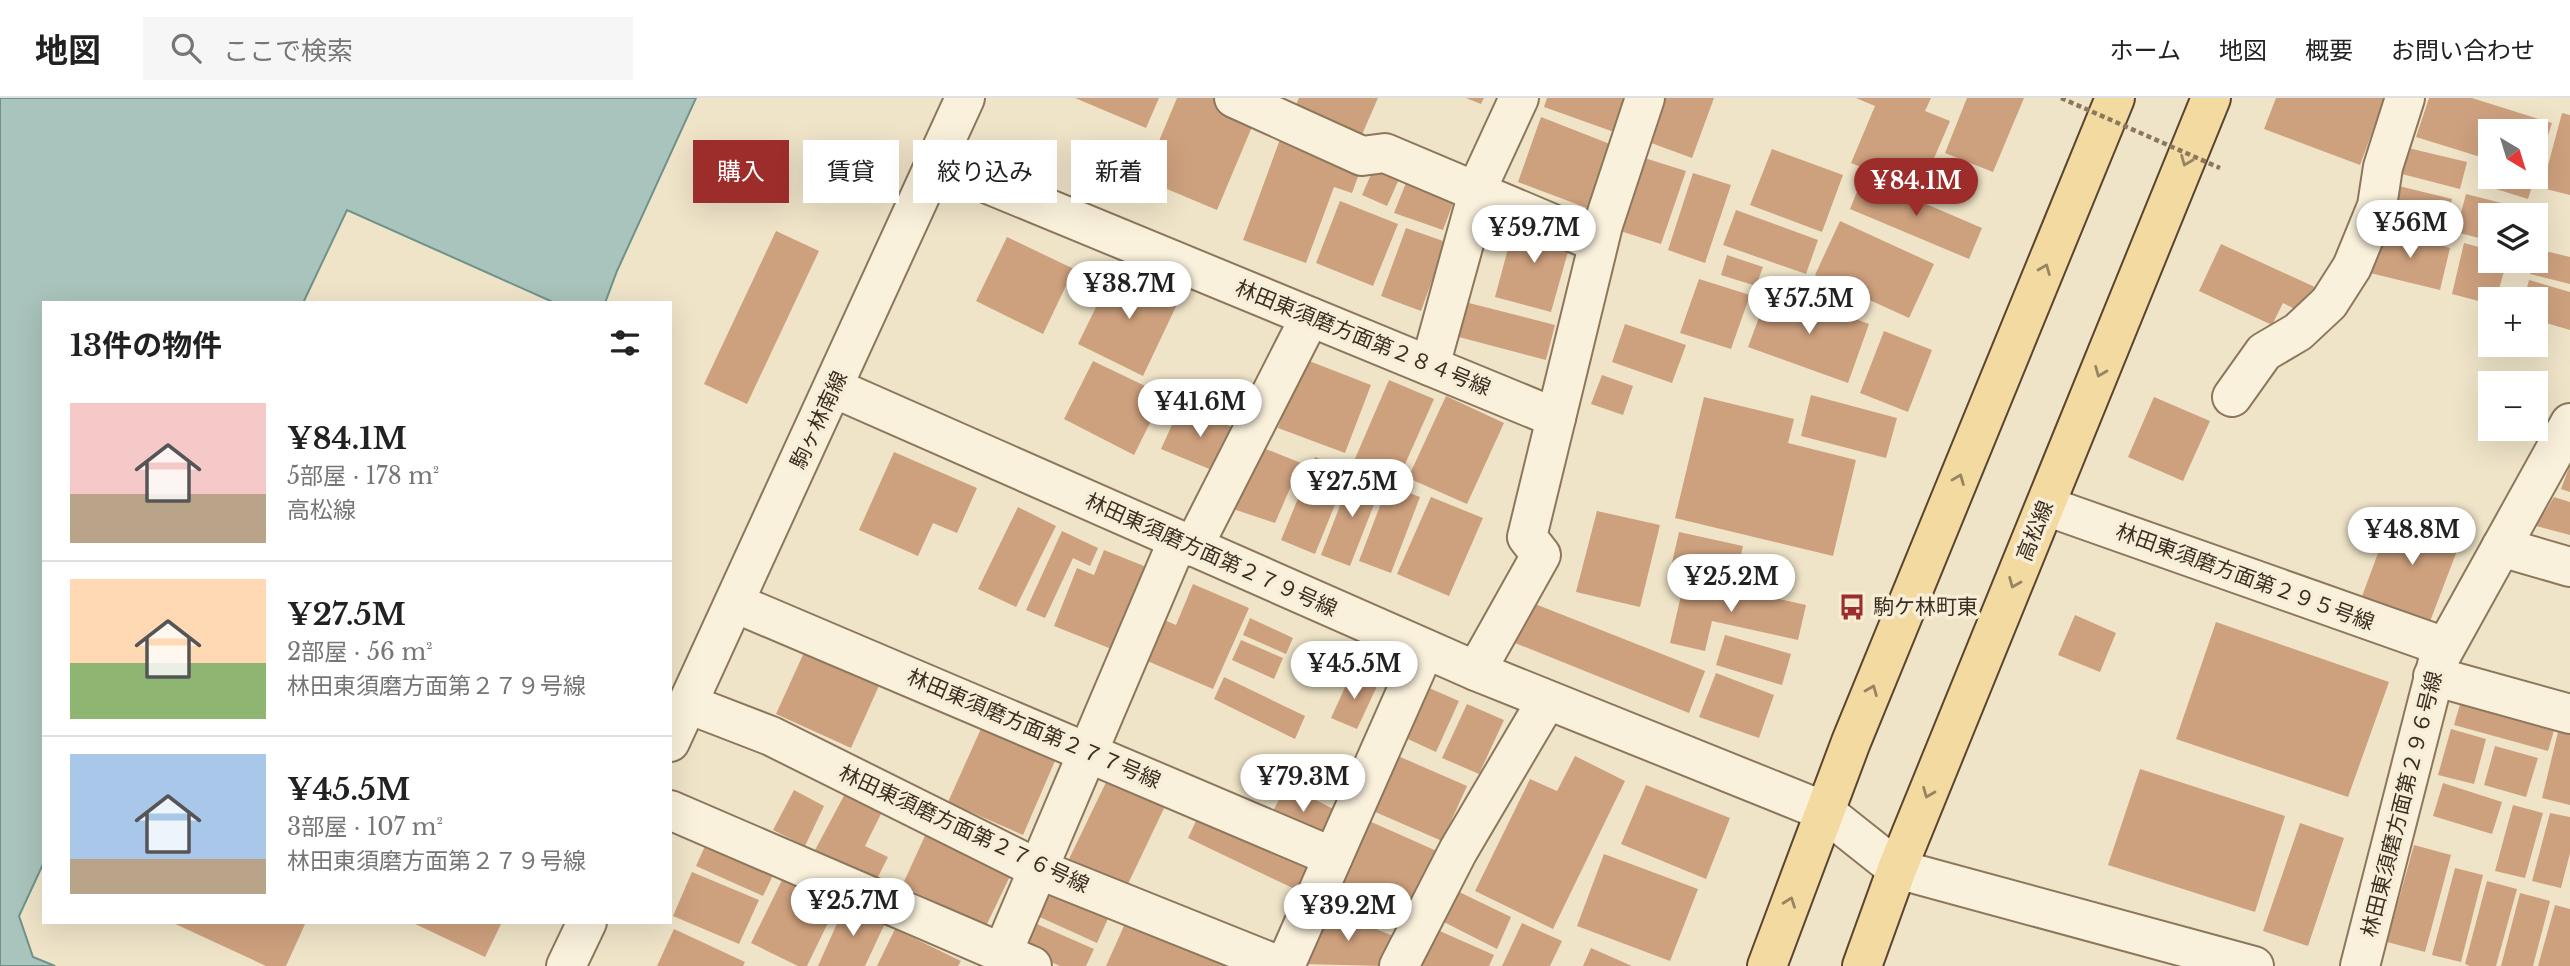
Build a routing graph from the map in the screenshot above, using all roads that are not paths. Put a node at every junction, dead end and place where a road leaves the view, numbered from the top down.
1 (965, 98) edge
2 (1234, 98) edge
3 (1519, 98) edge
4 (1645, 98) edge
5 (2115, 98) edge
6 (2211, 98) edge
7 (2404, 98) edge
8 (947, 140) edge
9 (1478, 192) junction
10 (919, 203) edge
11 (1034, 203) edge
12 (1598, 243) junction
13 (1310, 317) junction
14 (1430, 366) junction
15 (834, 388) junction
16 (2232, 397) dead end
17 (1556, 418) junction
18 (2570, 423) edge
19 (2046, 506) junction
20 (1186, 543) junction
21 (2501, 547) junction
22 (2570, 567) edge
23 (735, 603) junction
24 (1425, 649) junction
25 (2439, 662) junction
26 (1476, 671) junction
27 (1547, 700) junction
28 (688, 704) junction
29 (2570, 714) edge
30 (672, 738) edge
31 (1089, 752) junction
32 (672, 811) edge
33 (1824, 811) junction
34 (1333, 858) junction
35 (1038, 869) junction
36 (1896, 869) junction
37 (586, 924) edge
38 (1017, 960) edge
39 (566, 966) edge
40 (1282, 966) edge
41 (1399, 966) edge
42 (1767, 966) edge
43 (1862, 966) edge
44 (2254, 966) edge
45 (2360, 966) edge

1 - 8 street, 駒ヶ林南線
2 - 9 street
3 - 9 street
4 - 12 street
33 -> 5 main road
6 -> 19 main road, 高松線
7 - 16 street
9 - 12 street
9 - 14 street
10 - 15 street, 駒ヶ林南線
11 - 13 street, 林田東須磨方面第２８４号線
12 - 17 street
13 - 14 street, 林田東須磨方面第２８４号線
13 - 20 street
14 - 17 street, 林田東須磨方面第２８４号線
15 - 20 street, 林田東須磨方面第２７９号線
15 - 23 street, 駒ヶ林南線
17 - 26 street
18 - 21 street, 林田東須磨方面第２９６号線
19 - 25 street, 林田東須磨方面第２９５号線
19 -> 36 main road, 高松線
20 - 24 street, 林田東須磨方面第２７９号線
20 - 31 street
21 - 22 street
21 - 25 street, 林田東須磨方面第２９６号線
23 - 28 street, 駒ヶ林南線
23 - 31 street, 林田東須磨方面第２７７号線
24 - 26 street, 林田東須磨方面第２７９号線
24 - 34 street
25 - 29 street, 林田東須磨方面第２９５号線
25 - 45 street, 林田東須磨方面第２９６号線
26 - 27 street, 林田東須磨方面第２７９号線
27 - 33 street, 林田東須磨方面第２７９号線
27 - 41 street
28 - 30 street, 駒ヶ林南線
28 - 35 street, 林田東須磨方面第２７６号線
31 - 34 street, 林田東須磨方面第２７７号線
31 - 35 street
32 - 38 street
33 - 36 street, 林田東須磨方面第２７９号線
42 -> 33 main road
34 - 40 street
35 - 38 street
35 - 40 street, 林田東須磨方面第２７６号線
36 - 43 main road, 高松線
36 - 44 street
37 - 39 street

